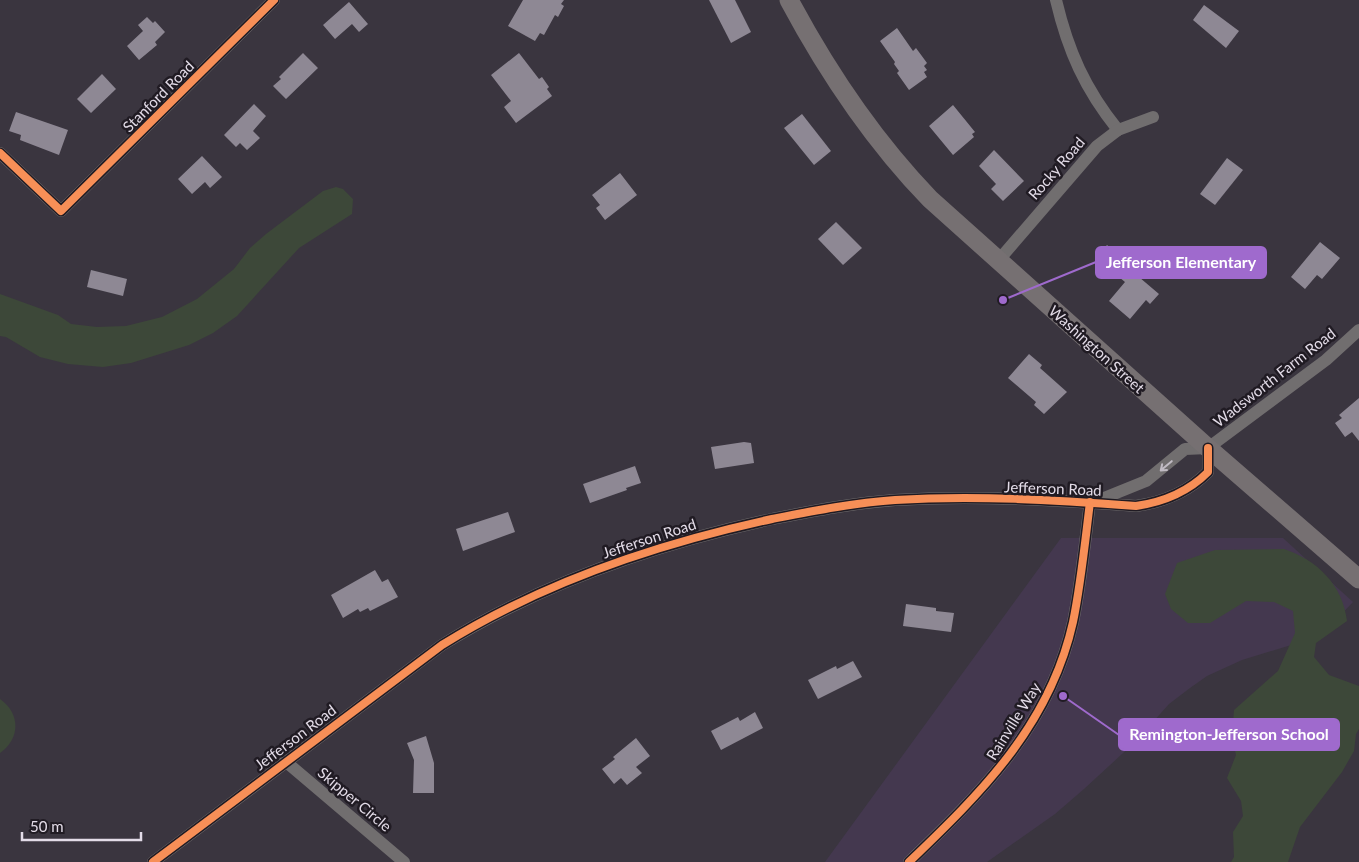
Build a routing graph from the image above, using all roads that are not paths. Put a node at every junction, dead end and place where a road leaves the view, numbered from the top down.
1 (274, 0) edge
2 (789, 0) edge
3 (1056, 0) edge
4 (1153, 117) dead end
5 (1118, 130) junction
6 (0, 152) edge
7 (998, 261) junction
8 (1359, 330) edge
9 (1208, 448) junction
10 (1090, 502) junction
11 (1359, 579) edge
12 (285, 762) junction
13 (153, 862) edge
14 (404, 862) edge
15 (908, 862) edge

1 - 6 street, Stanford Road
2 - 7 main road, Washington Street
3 - 5 street
4 - 5 street, Rocky Road
5 - 7 street, Rocky Road
7 - 9 main road, Washington Street
8 - 9 street, Wadsworth Farm Road
9 -> 10 street, Jefferson Road
9 - 10 street, Jefferson Road
9 - 11 main road, Washington Street
10 - 12 street, Jefferson Road
10 - 15 street, Rainville Way
12 - 13 street, Jefferson Road
12 - 14 street, Skipper Circle

